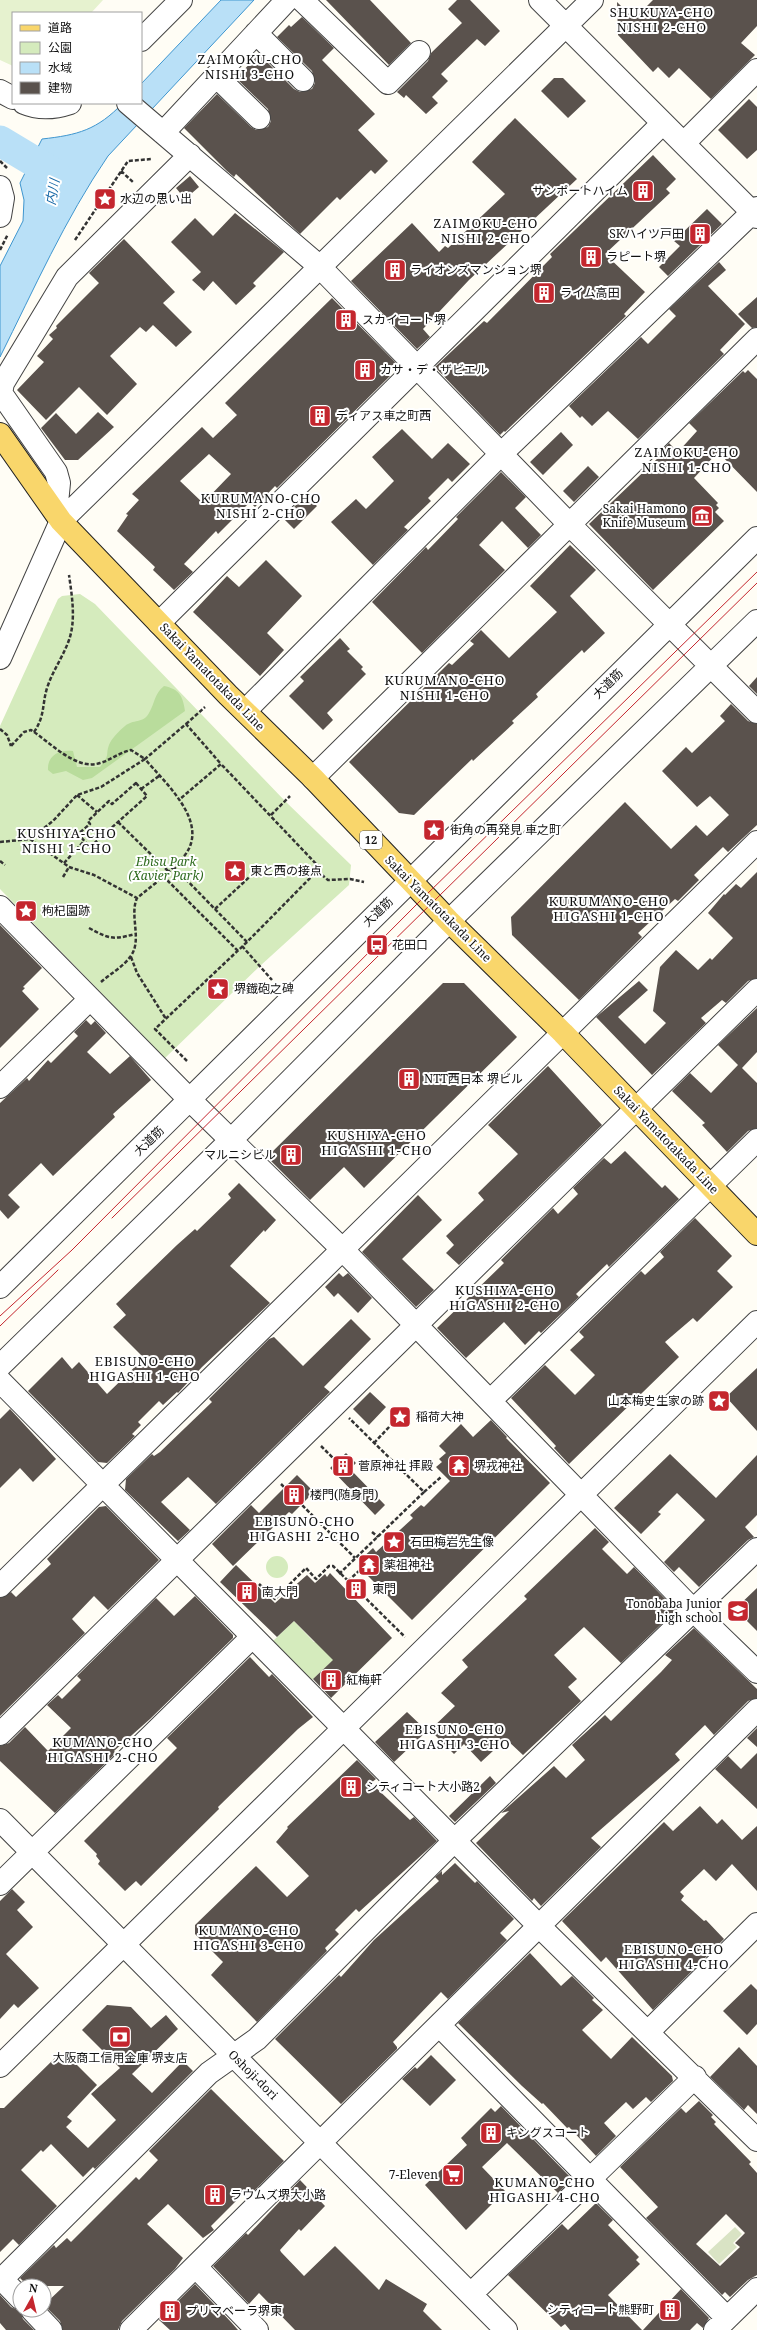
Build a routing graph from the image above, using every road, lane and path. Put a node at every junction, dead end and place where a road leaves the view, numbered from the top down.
1 (181, 0) edge
2 (287, 0) edge
3 (302, 0) edge
4 (540, 0) edge
5 (592, 0) edge
6 (566, 26) junction
7 (256, 33) junction
8 (142, 39) edge
9 (419, 52) dead end
10 (757, 70) edge
11 (216, 76) junction
12 (302, 80) dead end
13 (0, 91) edge
14 (12, 97) edge
15 (28, 104) edge
16 (66, 104) edge
17 (129, 104) edge
18 (259, 118) dead end
19 (663, 123) junction
20 (158, 129) junction
21 (684, 144) junction
22 (190, 155) junction
23 (0, 187) edge
24 (756, 213) edge
25 (0, 216) edge
26 (319, 266) junction
27 (757, 339) edge
28 (416, 367) junction
29 (1, 393) edge
30 (0, 434) edge
31 (501, 454) junction
32 (58, 517) junction
33 (570, 525) junction
34 (757, 538) edge
35 (69, 576) dead end
36 (757, 621) edge
37 (159, 623) junction
38 (670, 623) junction
39 (0, 658) edge
40 (713, 665) junction
41 (205, 707) dead end
42 (245, 711) junction
43 (757, 712) edge
44 (186, 724) junction
45 (0, 729) edge
46 (34, 732) junction
47 (145, 759) junction
48 (221, 764) junction
49 (159, 776) junction
50 (313, 778) junction
51 (141, 789) junction
52 (77, 795) junction
53 (290, 796) dead end
54 (180, 799) junction
55 (97, 812) junction
56 (271, 815) junction
57 (118, 822) junction
58 (30, 838) junction
59 (84, 841) dead end
60 (0, 842) edge
61 (757, 842) edge
62 (0, 861) edge
63 (64, 863) junction
64 (5, 866) dead end
65 (69, 866) junction
66 (173, 866) junction
67 (168, 870) junction
68 (257, 870) dead end
69 (317, 871) junction
70 (163, 876) junction
71 (63, 877) dead end
72 (410, 880) junction
73 (364, 882) dead end
74 (137, 898) junction
75 (0, 907) edge
76 (215, 909) junction
77 (449, 921) junction
78 (89, 928) dead end
79 (135, 934) junction
80 (247, 942) junction
81 (242, 946) junction
82 (238, 950) junction
83 (131, 957) junction
84 (272, 980) dead end
85 (757, 990) edge
86 (92, 993) junction
87 (166, 1019) junction
88 (563, 1033) junction
89 (187, 1061) dead end
90 (0, 1087) edge
91 (190, 1100) junction
92 (635, 1110) junction
93 (231, 1140) junction
94 (757, 1140) edge
95 (710, 1185) junction
96 (757, 1234) edge
97 (342, 1249) junction
98 (0, 1287) edge
99 (757, 1322) edge
100 (416, 1327) junction
101 (0, 1366) edge
102 (0, 1381) edge
103 (490, 1401) junction
104 (336, 1405) junction
105 (391, 1425) dead end
106 (374, 1443) junction
107 (441, 1477) dead end
108 (277, 1480) dead end
109 (104, 1486) junction
110 (424, 1492) junction
111 (582, 1495) junction
112 (372, 1532) dead end
113 (378, 1537) junction
114 (757, 1549) edge
115 (355, 1558) junction
116 (177, 1560) junction
117 (360, 1570) dead end
118 (339, 1574) junction
119 (292, 1576) dead end
120 (295, 1579) junction
121 (348, 1582) junction
122 (259, 1584) dead end
123 (0, 1586) edge
124 (694, 1611) junction
125 (252, 1637) junction
126 (405, 1637) dead end
127 (757, 1672) edge
128 (757, 1710) edge
129 (344, 1729) junction
130 (0, 1734) edge
131 (0, 1820) edge
132 (454, 1840) junction
133 (32, 1852) junction
134 (0, 1884) edge
135 (757, 1924) edge
136 (538, 1925) junction
137 (124, 1946) junction
138 (439, 2025) junction
139 (648, 2032) junction
140 (233, 2056) junction
141 (0, 2066) edge
142 (695, 2077) junction
143 (757, 2140) edge
144 (319, 2142) junction
145 (590, 2179) junction
146 (196, 2267) junction
147 (1, 2279) edge
148 (757, 2289) edge
149 (12, 2290) edge
150 (471, 2294) junction
151 (40, 2318) edge
152 (721, 2324) edge
153 (51, 2330) edge
154 (131, 2330) edge
155 (257, 2330) edge
156 (506, 2330) edge

1 - 8 street
2 - 7 street
3 - 9 street
4 - 6 street
5 - 6 street
6 - 19 street
6 - 26 street
7 - 11 street
7 - 12 street
10 - 21 street
11 - 18 street
11 - 20 street
13 - 14 street
15 - 16 street
17 - 20 street
19 - 21 street
19 - 28 street
20 - 22 street
21 - 24 street
22 - 26 street
22 - 29 street
23 - 25 street
24 - 31 street
26 - 28 street
26 - 32 street
27 - 33 street
28 - 31 street
28 - 37 street
29 - 32 street
30 - 32 main road, Sakai Yamatotakada Line / 12
31 - 33 street
31 - 42 street
32 - 37 main road, Sakai Yamatotakada Line / 12
32 - 39 street
33 - 38 street
33 - 50 street
34 - 38 street, 大道筋
35 - 46 path
36 - 40 street
37 - 42 main road, Sakai Yamatotakada Line / 12
38 - 40 street
38 - 72 street, 大道筋
40 - 43 street
40 - 77 street
41 - 44 path
42 - 50 main road, Sakai Yamatotakada Line / 12
44 - 47 path
44 - 48 path
45 - 46 path
46 - 47 path
47 - 49 path
47 - 52 path
48 - 54 path
48 - 56 path
49 - 51 path
49 - 54 path
50 - 72 main road, Sakai Yamatotakada Line / 12
51 - 55 path
51 - 57 path
52 - 55 path
52 - 58 path
53 - 56 path
54 - 66 path
55 - 57 path
56 - 69 path
57 - 67 path
58 - 60 path
58 - 63 path
59 - 63 path
61 - 88 street
62 - 64 path
63 - 65 path
65 - 71 path
65 - 74 path
66 - 67 path
66 - 76 path
67 - 70 path
68 - 76 path
69 - 73 path
69 - 80 path
70 - 74 path
70 - 82 path
72 - 77 main road, Sakai Yamatotakada Line / 12
72 - 91 street, 大道筋
74 - 79 path
75 - 86 street
76 - 80 path
77 - 88 main road, Sakai Yamatotakada Line / 12
77 - 93 street
78 - 79 path
79 - 83 path
80 - 81 path
81 - 82 path
81 - 84 path
82 - 87 path
83 - 86 path
83 - 87 path
85 - 92 street
86 - 90 street
86 - 91 street
87 - 89 path
88 - 92 main road, Sakai Yamatotakada Line / 12
88 - 97 street
91 - 93 street
91 - 98 street, 大道筋
92 - 95 main road, Sakai Yamatotakada Line / 12
92 - 100 street
93 - 97 street
93 - 101 street
94 - 95 street
95 - 96 main road, Sakai Yamatotakada Line / 12
95 - 103 street
97 - 100 street
97 - 109 street
99 - 111 street
100 - 103 street
100 - 104 street
102 - 109 street
103 - 111 street
104 - 106 path
104 - 116 street
105 - 106 path
106 - 110 path
107 - 110 path
108 - 115 path
109 - 116 street
109 - 123 street
110 - 113 path
111 - 124 street
111 - 129 street
112 - 113 path
113 - 115 path
114 - 124 street
115 - 118 path
116 - 125 street
116 - 130 street
117 - 121 path
118 - 120 path
118 - 121 path
119 - 120 path
120 - 122 path
121 - 126 path
124 - 127 street
124 - 132 street
125 - 129 street
125 - 133 street
128 - 136 street
129 - 132 street
129 - 137 street
131 - 133 street, Oshoji-dori
132 - 136 street
132 - 140 street
133 - 134 street
133 - 137 street, Oshoji-dori
135 - 139 street
136 - 138 street
136 - 139 street
137 - 140 street, Oshoji-dori
137 - 141 street
138 - 144 street
138 - 145 street
139 - 142 street
140 - 144 street, Oshoji-dori
140 - 147 street
142 - 143 street
142 - 145 street
144 - 146 street
144 - 150 street, Oshoji-dori
145 - 150 street
145 - 152 street
146 - 154 street
146 - 155 street
147 - 149 street
148 - 152 street
150 - 156 street, Oshoji-dori
151 - 153 street

